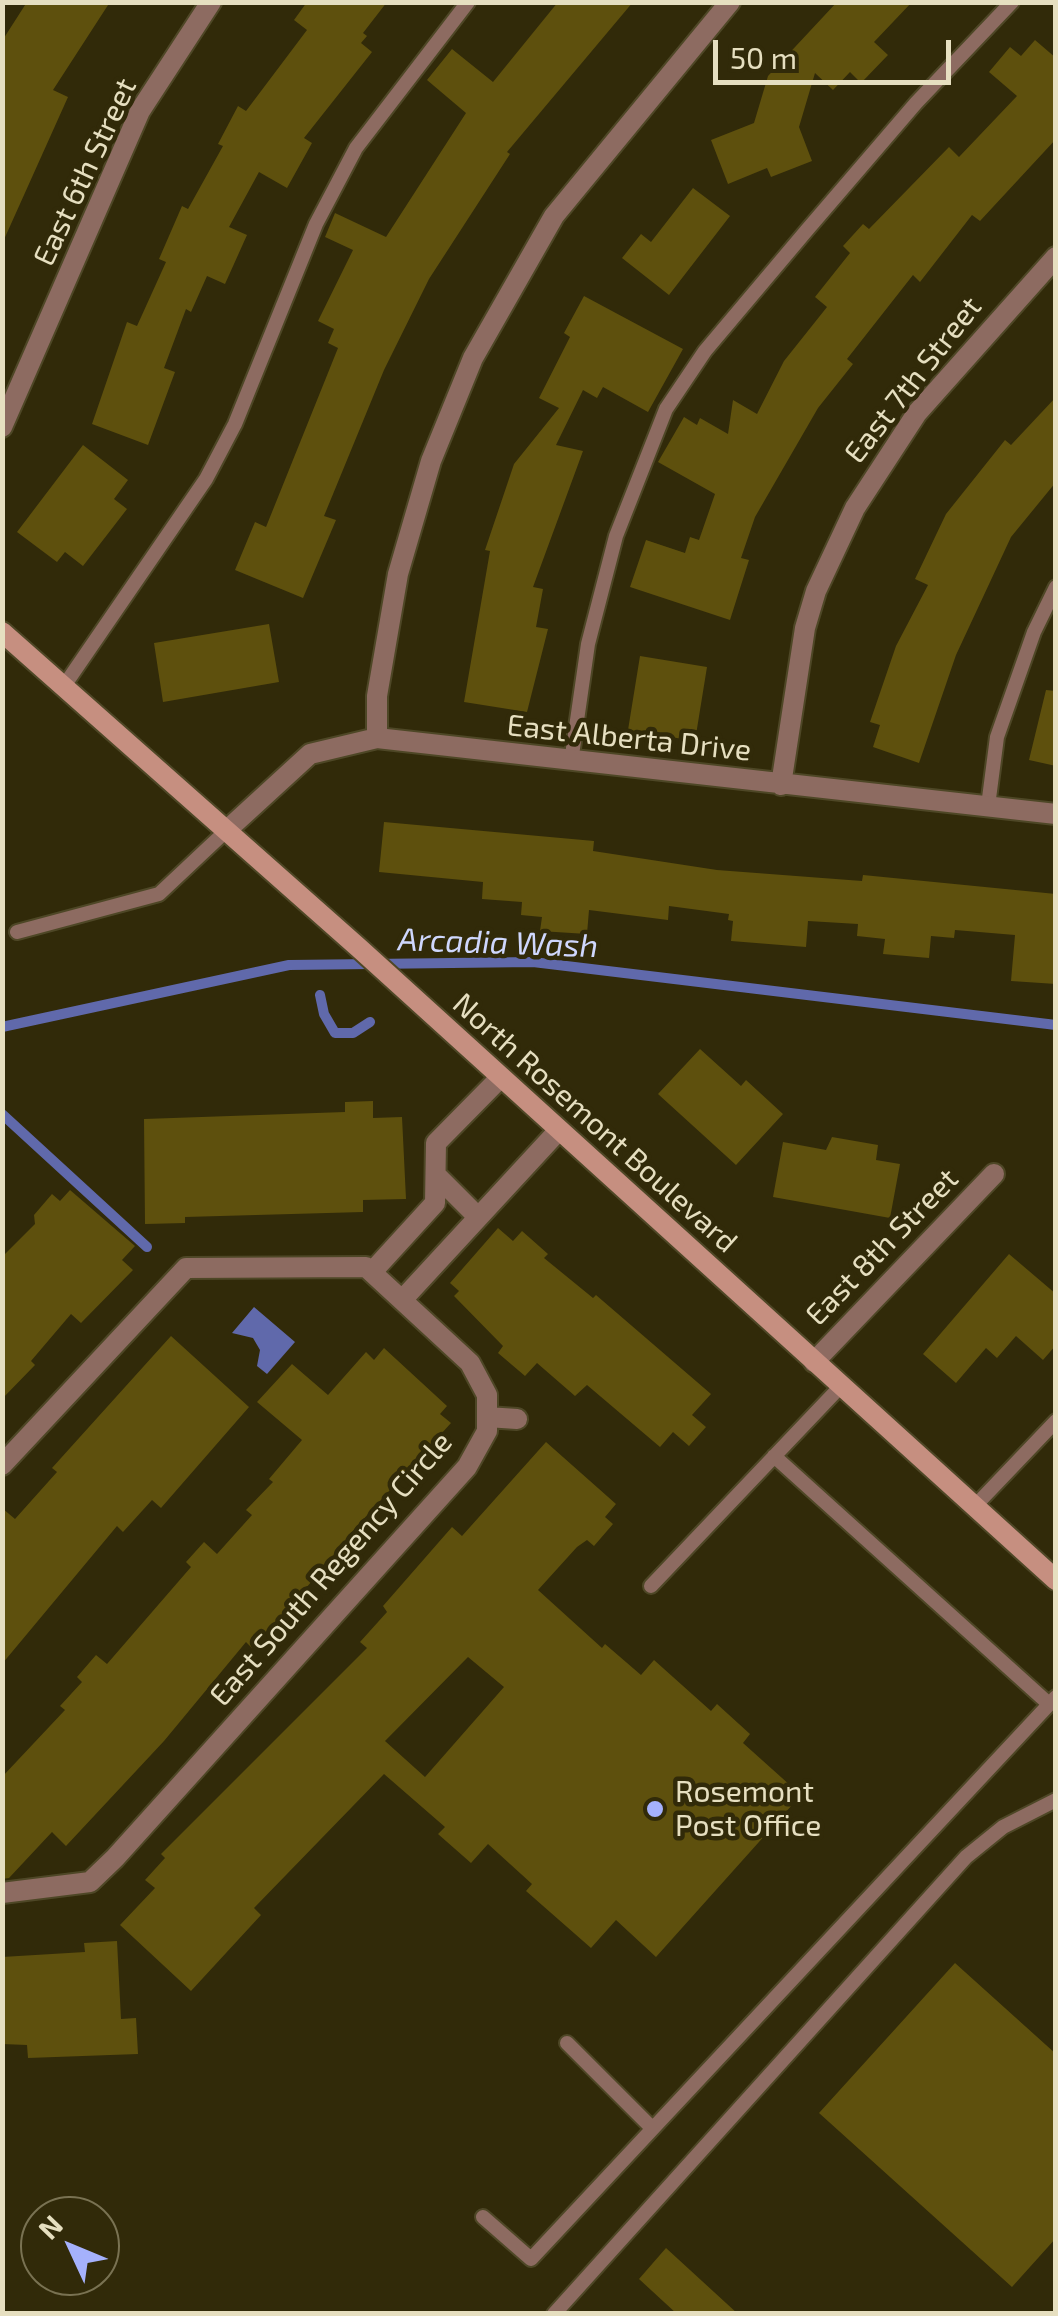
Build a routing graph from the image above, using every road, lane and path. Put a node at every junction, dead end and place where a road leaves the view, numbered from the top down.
1 (210, 2) edge
2 (468, 2) edge
3 (730, 2) edge
4 (1012, 2) edge
5 (1056, 258) edge
6 (2, 427) edge
7 (1056, 587) edge
8 (3, 632) edge
9 (64, 686) junction
10 (377, 738) junction
11 (571, 762) junction
12 (781, 785) junction
13 (988, 806) junction
14 (1056, 814) edge
15 (226, 831) junction
16 (17, 932) dead end
17 (500, 1078) junction
18 (559, 1130) junction
19 (994, 1174) dead end
20 (436, 1175) junction
21 (478, 1217) junction
22 (372, 1272) junction
23 (403, 1299) junction
24 (814, 1362) junction
25 (841, 1386) junction
26 (487, 1417) junction
27 (516, 1418) dead end
28 (1056, 1421) edge
29 (774, 1456) junction
30 (2, 1465) edge
31 (976, 1506) junction
32 (1056, 1580) edge
33 (651, 1586) dead end
34 (1052, 1700) edge
35 (1056, 1800) edge
36 (2, 1893) edge
37 (567, 2043) dead end
38 (652, 2128) junction
39 (483, 2217) dead end
40 (554, 2314) edge

1 - 6 street, East 6th Street
2 - 9 lane
3 - 10 street
4 - 11 lane
5 - 12 street, East 7th Street
7 - 13 lane
8 - 9 street, North Rosemont Boulevard
9 - 15 street, North Rosemont Boulevard
10 - 11 street, East Alberta Drive
10 - 15 street, East Alberta Drive
11 - 12 street, East Alberta Drive
12 - 13 street, East Alberta Drive
13 - 14 street, East Alberta Drive
15 - 16 lane
15 - 17 street, North Rosemont Boulevard
17 - 18 street, North Rosemont Boulevard
17 - 20 street
18 - 21 street
18 - 24 street, North Rosemont Boulevard
19 - 24 street, East 8th Street
20 - 21 street
20 - 22 street
21 - 23 street
22 - 23 street, East South Regency Circle
22 - 30 street
23 - 26 street, East South Regency Circle
24 - 25 street, North Rosemont Boulevard
25 - 29 lane
25 - 31 street, North Rosemont Boulevard
26 - 27 street
26 - 36 street, East South Regency Circle
28 - 31 lane
29 - 33 lane
29 - 34 lane
31 - 32 street, North Rosemont Boulevard
34 - 38 lane
35 - 40 lane
37 - 38 lane
38 - 39 lane

